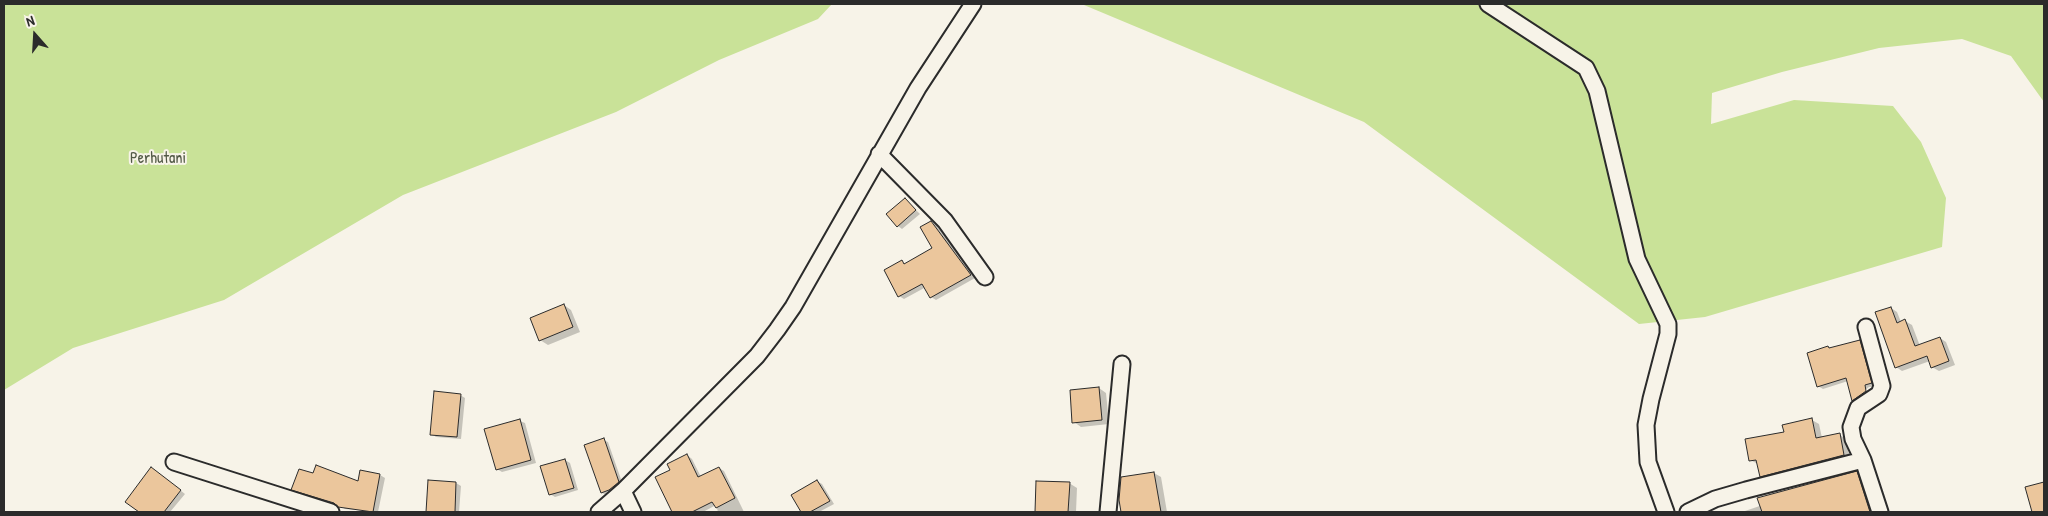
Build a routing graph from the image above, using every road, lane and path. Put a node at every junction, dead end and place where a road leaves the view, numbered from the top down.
1 (973, 4) edge
2 (1488, 4) edge
3 (879, 154) junction
4 (985, 277) dead end
5 (1866, 327) dead end
6 (1122, 364) dead end
7 (1863, 460) junction
8 (174, 462) dead end
9 (624, 491) junction
10 (332, 512) edge
11 (599, 512) edge
12 (633, 512) edge
13 (1108, 512) edge
14 (1666, 512) edge
15 (1688, 512) edge
16 (1880, 512) edge

1 - 3 street
2 - 14 street
3 - 4 street
3 - 9 street
5 - 7 street
6 - 13 street
7 - 15 street
7 - 16 street
8 - 10 street
9 - 11 street
9 - 12 street

